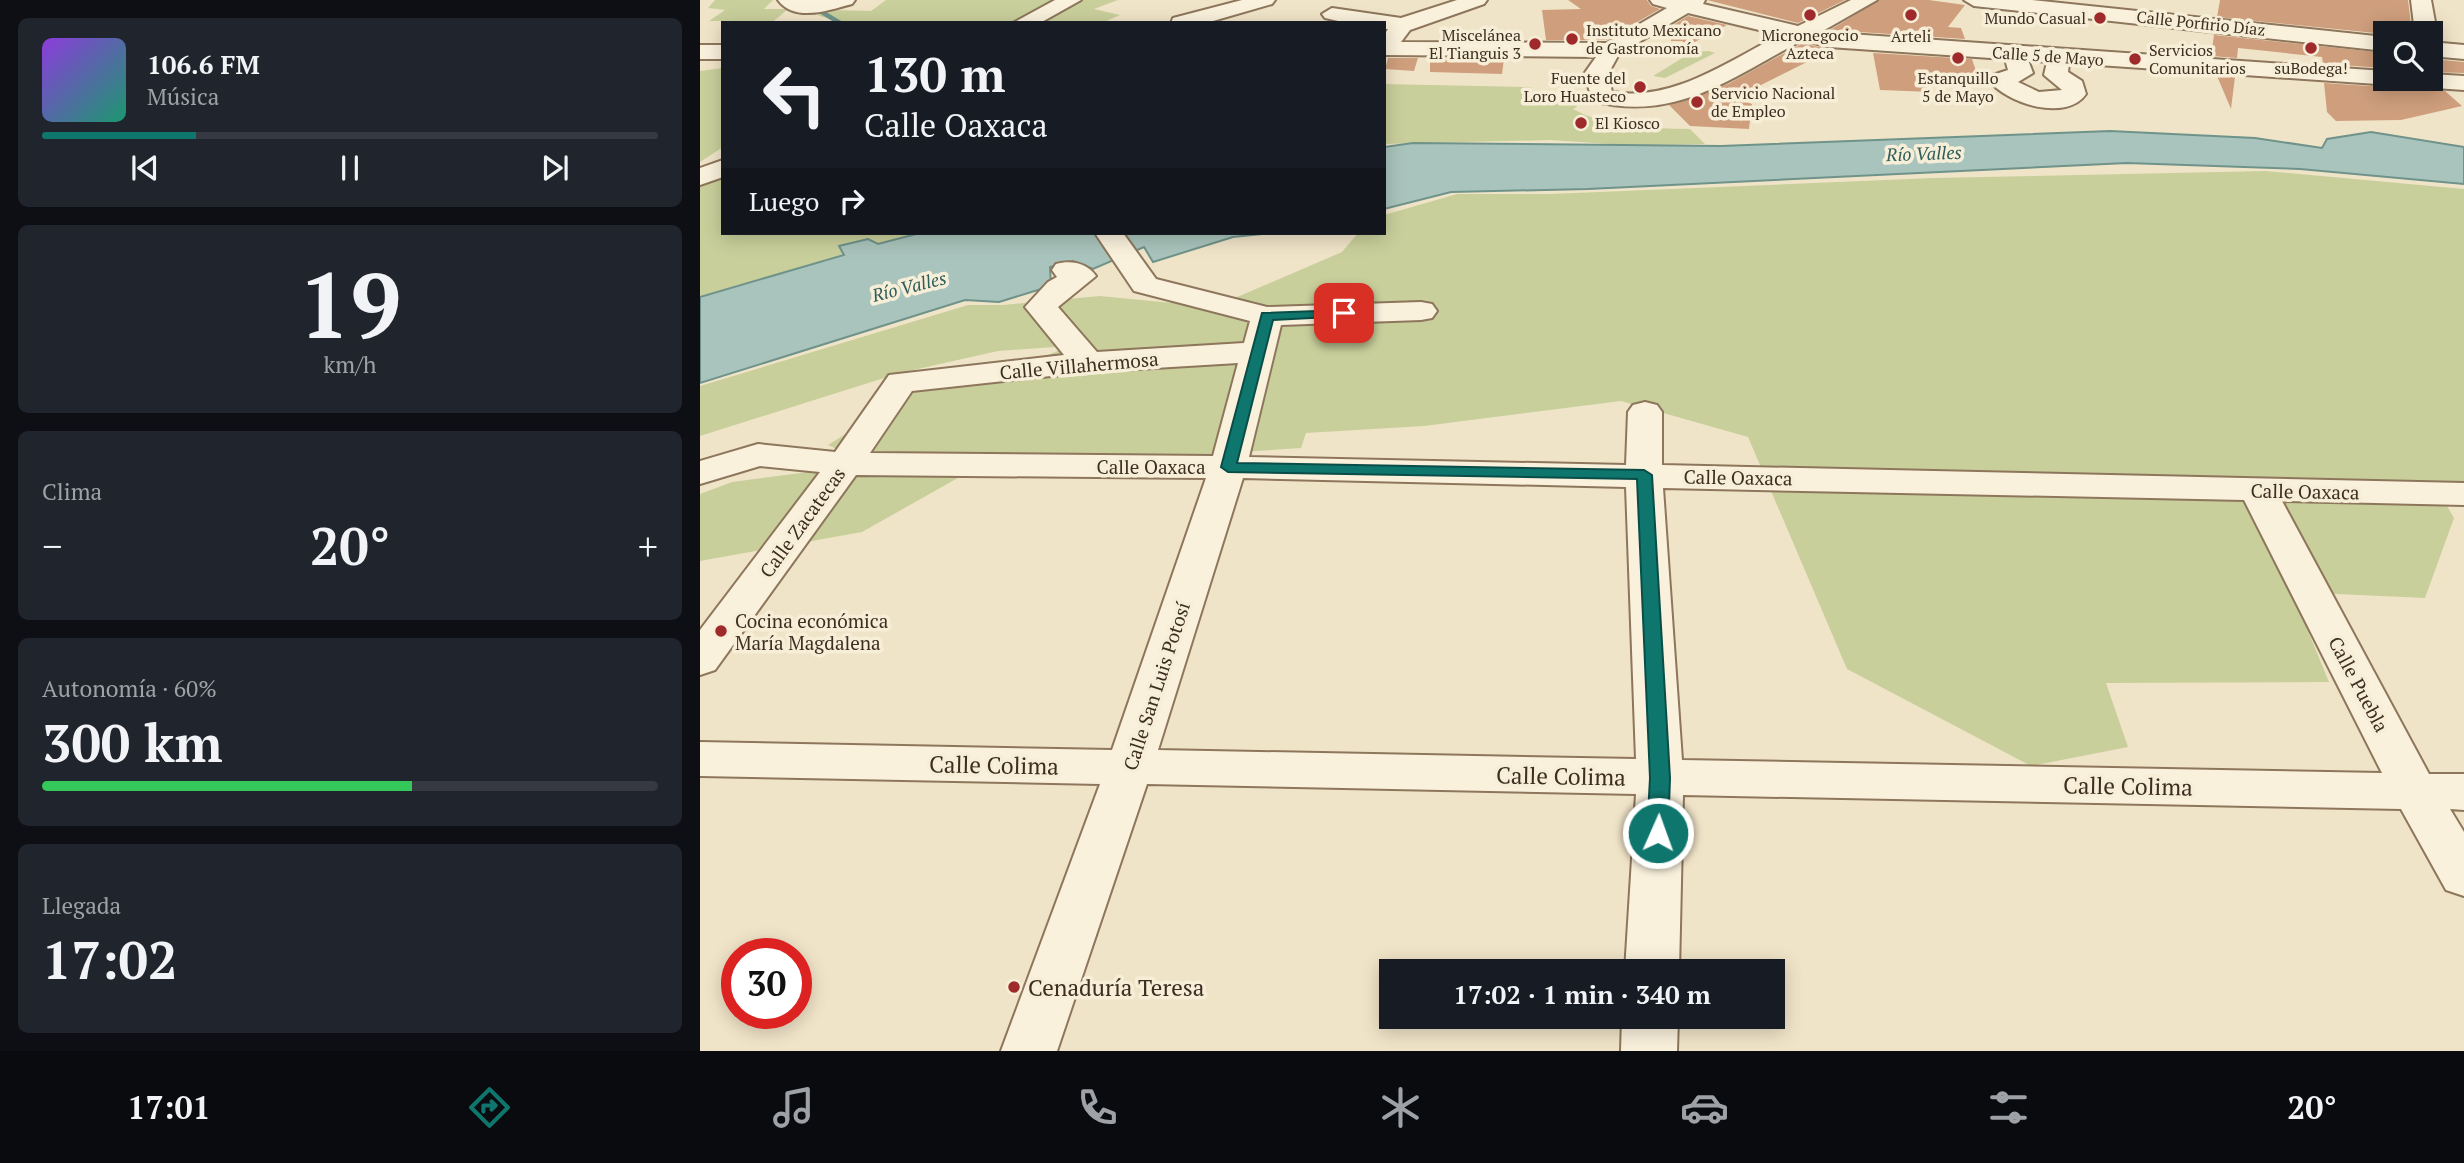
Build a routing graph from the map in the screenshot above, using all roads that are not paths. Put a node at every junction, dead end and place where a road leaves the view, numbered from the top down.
1 (845, 0) edge
2 (1072, 0) edge
3 (1265, 0) edge
4 (1477, 0) edge
5 (1660, 0) edge
6 (1867, 0) edge
7 (1974, 0) edge
8 (2420, 0) edge
9 (1690, 3) edge
10 (2065, 4) edge
11 (803, 5) edge
12 (2037, 7) junction
13 (1332, 14) dead end
14 (2263, 20) junction
15 (829, 21) edge
16 (1027, 21) edge
17 (1188, 21) edge
18 (1377, 21) edge
19 (2424, 21) edge
20 (1386, 22) edge
21 (1402, 25) junction
22 (1796, 33) junction
23 (2373, 42) edge
24 (1386, 47) edge
25 (1386, 48) edge
26 (1611, 50) junction
27 (2443, 50) edge
28 (700, 52) edge
29 (721, 52) edge
30 (2464, 52) edge
31 (2020, 54) junction
32 (2059, 56) junction
33 (2259, 70) junction
34 (2373, 77) edge
35 (2443, 82) edge
36 (2464, 83) edge
37 (721, 169) edge
38 (700, 177) edge
39 (1110, 235) edge
40 (1067, 270) dead end
41 (1421, 311) dead end
42 (1262, 334) junction
43 (1088, 362) junction
44 (901, 382) joint
45 (1646, 412) dead end
46 (845, 464) junction
47 (1228, 467) junction
48 (700, 474) edge
49 (1644, 475) junction
50 (2257, 490) junction
51 (2464, 494) edge
52 (700, 660) edge
53 (700, 759) edge
54 (1129, 768) junction
55 (1660, 778) junction
56 (2415, 791) junction
57 (2464, 792) edge
58 (2464, 876) edge
59 (1652, 959) edge
60 (1650, 1029) edge
61 (1029, 1051) edge
62 (1649, 1051) edge

1 - 11 street
2 - 16 street
3 - 17 street
4 - 21 street
5 - 9 street, Calle 5 de Mayo
6 - 22 street
7 - 12 street, Calle Porfirio Díaz
8 - 19 street
9 - 22 street, Calle 5 de Mayo
9 - 26 street
10 - 12 street, Calle Porfirio Díaz
10 - 14 street, Calle Porfirio Díaz
11 - 15 street
12 - 31 street
13 - 18 street
14 - 23 street, Calle Porfirio Díaz
14 - 33 street
20 - 21 street
21 - 24 street
22 - 26 street
22 - 31 street, Calle 5 de Mayo
25 - 26 street
27 - 30 street
28 - 29 street
31 - 32 street, Calle 5 de Mayo
31 - 32 street
32 - 33 street, Calle 5 de Mayo
33 - 34 street, Calle 5 de Mayo
35 - 36 street
37 - 38 street
39 - 42 street, Calle Villahermosa
40 - 43 street
41 - 42 street, Calle Villahermosa
42 - 43 street, Calle Villahermosa
42 - 47 street, Calle San Luis Potosí
43 - 44 street, Calle Villahermosa
44 - 46 street, Calle Zacatecas
45 - 49 street
46 - 47 street, Calle Oaxaca
46 - 48 street, Calle Oaxaca
46 - 52 street, Calle Zacatecas
47 - 49 street, Calle Oaxaca
47 - 54 street, Calle San Luis Potosí
49 - 50 street, Calle Oaxaca
49 - 55 street
50 - 51 street, Calle Oaxaca
50 - 56 street, Calle Puebla
53 - 54 street, Calle Colima
54 - 55 street, Calle Colima
54 - 61 street, Calle San Luis Potosí
55 - 56 street, Calle Colima
55 - 59 street
56 - 57 street, Calle Colima
56 - 58 street, Calle Puebla
60 - 62 street

